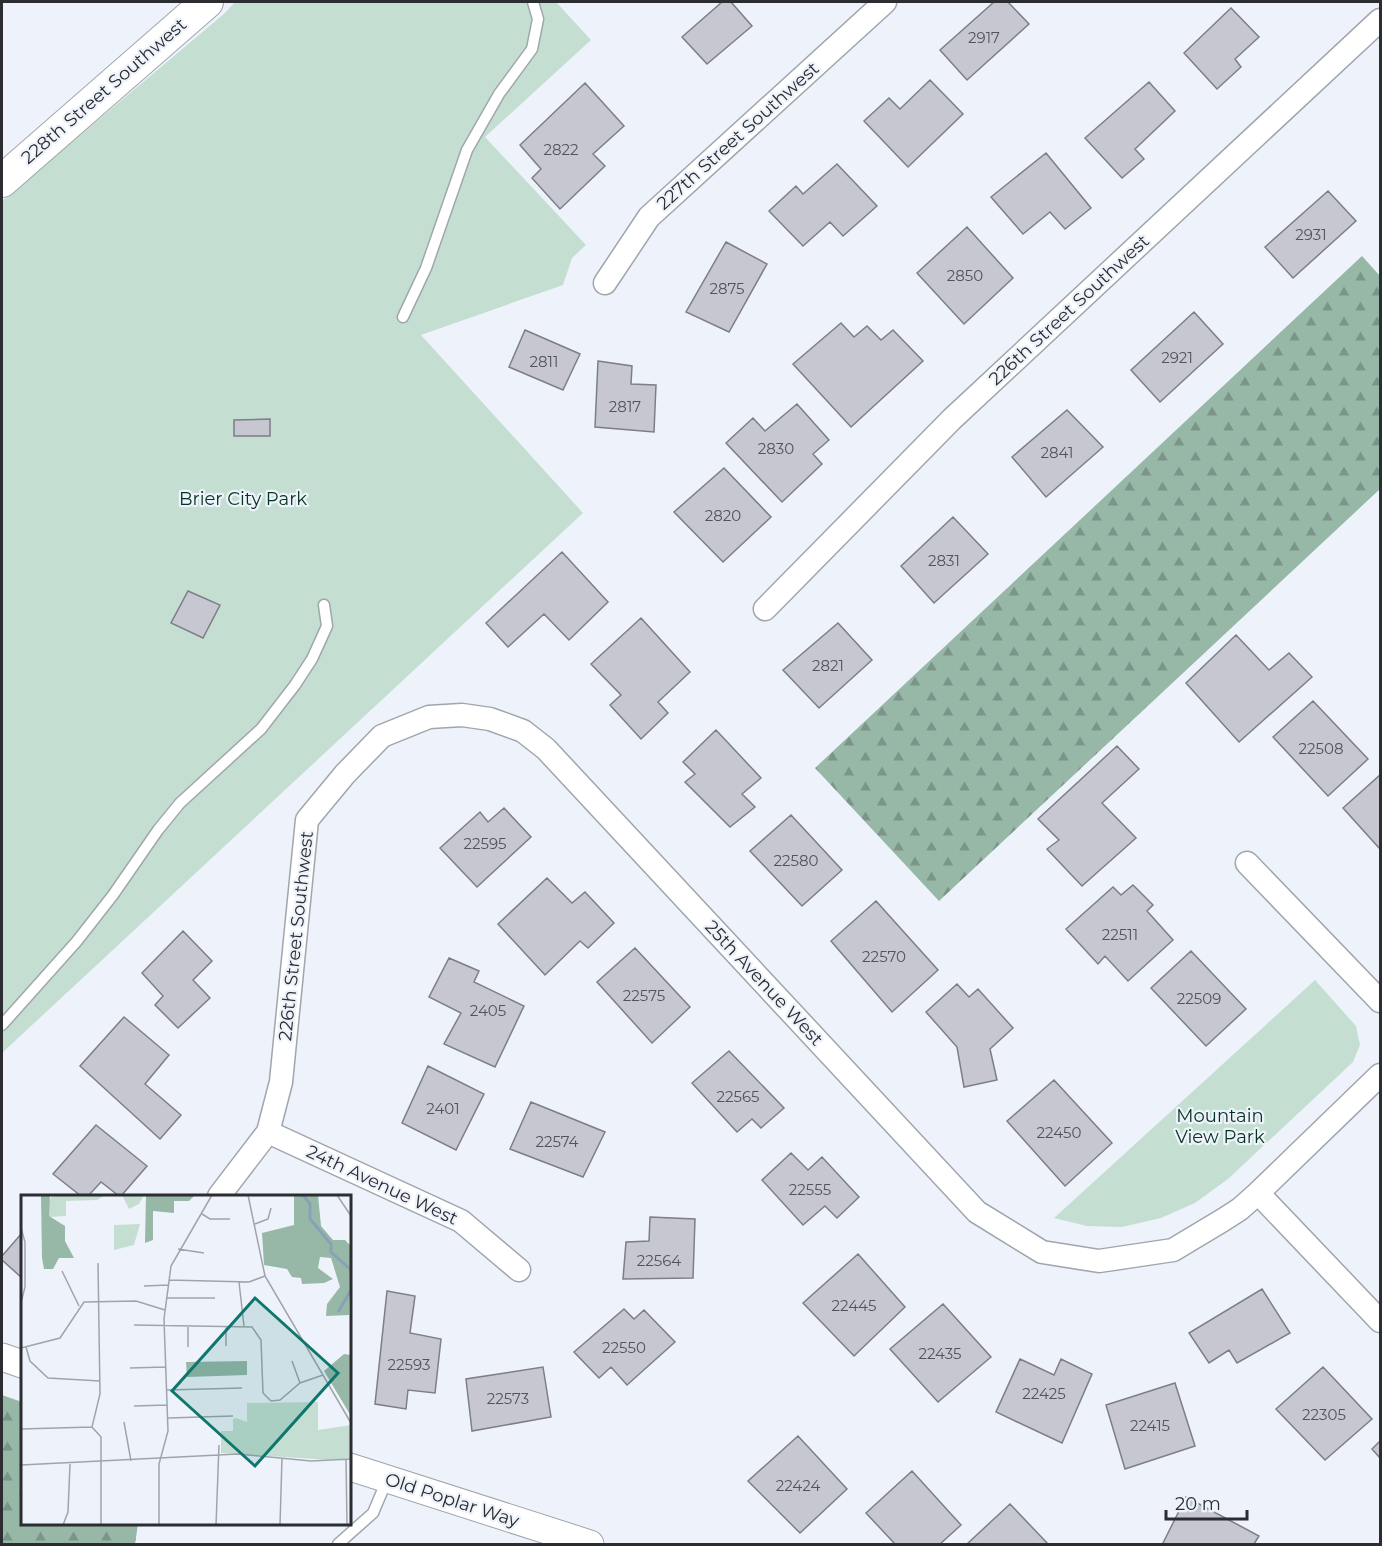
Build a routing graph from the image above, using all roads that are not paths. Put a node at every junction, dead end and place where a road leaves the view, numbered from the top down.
1 (207, 2) edge
2 (533, 2) edge
3 (885, 2) edge
4 (1380, 20) edge
5 (2, 181) edge
6 (605, 283) dead end
7 (403, 317) dead end
8 (324, 605) dead end
9 (765, 609) dead end
10 (429, 717) joint
11 (1247, 863) dead end
12 (1380, 1001) edge
13 (2, 1025) edge
14 (1380, 1075) edge
15 (268, 1132) junction
16 (1258, 1193) junction
17 (221, 1195) edge
18 (519, 1270) dead end
19 (1380, 1321) edge
20 (2, 1357) edge
21 (21, 1364) edge
22 (351, 1467) edge
23 (387, 1479) junction
24 (339, 1545) edge
25 (590, 1545) edge

1 - 5 main road, 228th Street Southwest
2 - 7 lane
3 - 6 street, 227th Street Southwest
4 - 9 street, 226th Street Southwest
8 - 13 lane
10 - 15 street, 226th Street Southwest
10 - 16 street, 25th Avenue West
11 - 12 street
14 - 16 street, 25th Avenue West
15 - 17 street, 226th Street Southwest
15 - 18 street, 24th Avenue West
16 - 19 street
20 - 21 street
22 - 23 street, Old Poplar Way
23 - 24 lane
23 - 25 street, Old Poplar Way

